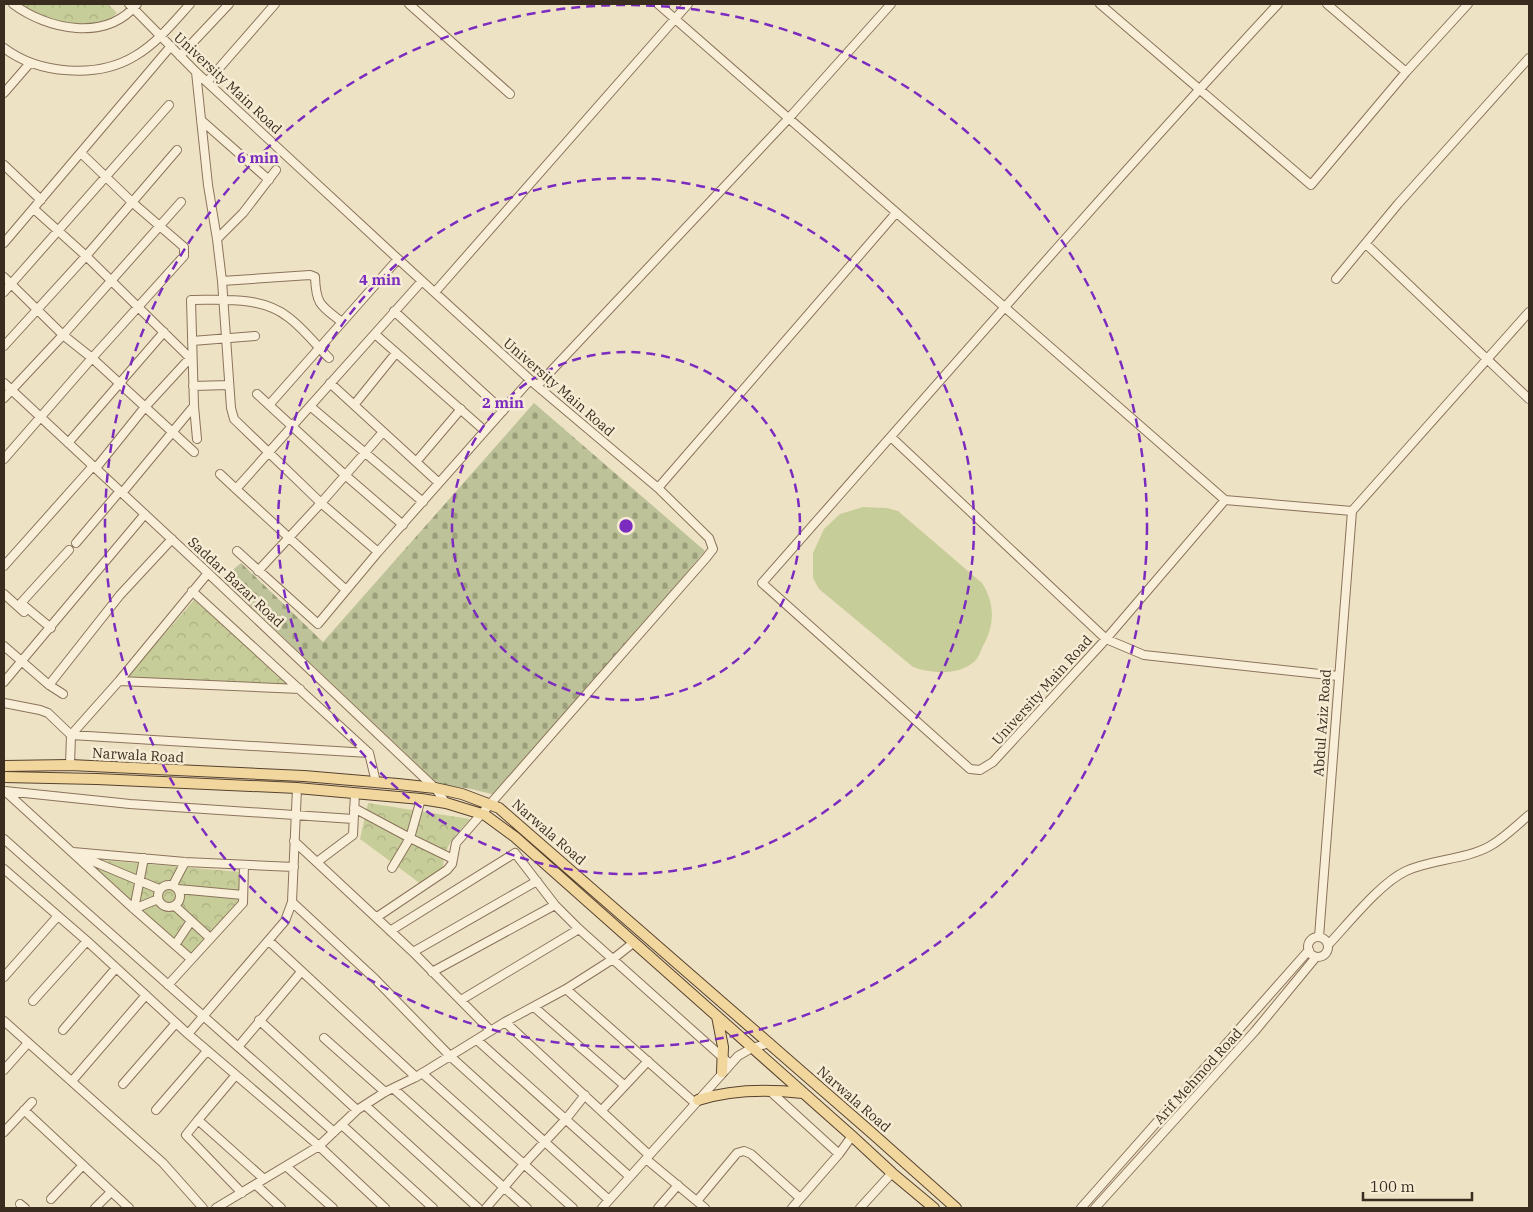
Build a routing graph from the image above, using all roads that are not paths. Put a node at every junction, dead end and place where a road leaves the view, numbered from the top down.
1 (13, 4) edge
2 (190, 4) edge
3 (229, 4) edge
4 (275, 4) edge
5 (410, 4) edge
6 (658, 4) edge
7 (688, 4) edge
8 (891, 4) edge
9 (1100, 4) edge
10 (1278, 4) edge
11 (1327, 4) edge
12 (1468, 4) edge
13 (133, 5) edge
14 (675, 19) junction
15 (161, 36) junction
16 (171, 46) junction
17 (4, 48) edge
18 (180, 56) junction
19 (1529, 58) edge
20 (30, 63) junction
21 (196, 72) junction
22 (1406, 72) junction
23 (207, 82) junction
24 (1198, 90) junction
25 (4, 92) edge
26 (510, 94) dead end
27 (169, 105) dead end
28 (789, 118) junction
29 (201, 120) junction
30 (177, 150) dead end
31 (81, 152) junction
32 (4, 166) edge
33 (276, 170) dead end
34 (106, 176) junction
35 (269, 180) junction
36 (41, 200) junction
37 (181, 202) dead end
38 (133, 203) junction
39 (34, 208) junction
40 (896, 213) junction
41 (160, 226) junction
42 (57, 231) junction
43 (217, 238) junction
44 (4, 243) edge
45 (1366, 244) junction
46 (86, 256) junction
47 (398, 259) junction
48 (4, 277) edge
49 (1336, 279) dead end
50 (422, 280) junction
51 (222, 281) junction
52 (112, 282) junction
53 (11, 284) junction
54 (4, 292) edge
55 (435, 292) junction
56 (224, 300) junction
57 (138, 307) junction
58 (1004, 307) junction
59 (38, 311) junction
60 (394, 311) junction
61 (1529, 312) edge
62 (342, 322) junction
63 (164, 332) junction
64 (375, 334) junction
65 (63, 336) junction
66 (255, 336) dead end
67 (226, 338) junction
68 (192, 341) junction
69 (4, 346) edge
70 (319, 348) junction
71 (396, 353) junction
72 (92, 358) junction
73 (330, 358) dead end
74 (1487, 360) junction
75 (530, 380) junction
76 (4, 383) edge
77 (118, 383) junction
78 (330, 383) junction
79 (230, 385) junction
80 (193, 386) junction
81 (537, 386) junction
82 (11, 390) junction
83 (257, 394) dead end
84 (4, 398) edge
85 (1529, 399) edge
86 (269, 405) junction
87 (354, 405) junction
88 (194, 406) junction
89 (310, 406) junction
90 (145, 407) junction
91 (460, 409) junction
92 (503, 411) junction
93 (41, 418) junction
94 (292, 426) junction
95 (485, 431) junction
96 (172, 432) junction
97 (383, 432) junction
98 (891, 437) junction
99 (197, 439) dead end
100 (68, 443) junction
101 (194, 452) dead end
102 (365, 452) junction
103 (268, 453) junction
104 (4, 459) edge
105 (416, 462) junction
106 (94, 467) junction
107 (220, 474) dead end
108 (345, 475) junction
109 (440, 483) junction
110 (658, 488) junction
111 (236, 489) junction
112 (121, 492) junction
113 (1225, 500) junction
114 (423, 502) junction
115 (321, 503) junction
116 (1352, 511) junction
117 (145, 514) junction
118 (403, 525) junction
119 (289, 538) junction
120 (172, 539) junction
121 (76, 543) dead end
122 (69, 550) dead end
123 (237, 552) dead end
124 (378, 552) junction
125 (4, 566) edge
126 (258, 571) junction
127 (208, 572) junction
128 (346, 590) junction
129 (192, 592) junction
130 (4, 594) edge
131 (41, 626) dead end
132 (51, 628) junction
133 (1106, 638) junction
134 (4, 646) edge
135 (22, 661) junction
136 (1338, 676) junction
137 (119, 681) junction
138 (4, 682) edge
139 (49, 685) junction
140 (300, 689) junction
141 (63, 694) dead end
142 (4, 703) edge
143 (71, 735) junction
144 (370, 752) junction
145 (70, 765) junction
146 (4, 766) edge
147 (23, 766) junction
148 (4, 777) edge
149 (16, 777) junction
150 (376, 782) junction
151 (297, 788) junction
152 (434, 788) junction
153 (4, 792) edge
154 (355, 793) junction
155 (421, 799) junction
156 (446, 803) junction
157 (491, 804) junction
158 (354, 808) junction
159 (481, 814) junction
160 (1529, 815) edge
161 (295, 816) junction
162 (354, 819) junction
163 (410, 838) junction
164 (4, 839) edge
165 (294, 841) junction
166 (73, 852) junction
167 (144, 858) junction
168 (453, 858) junction
169 (185, 862) junction
170 (317, 862) junction
171 (244, 865) junction
172 (294, 867) junction
173 (392, 868) dead end
174 (4, 869) edge
175 (537, 881) junction
176 (139, 882) junction
177 (176, 887) junction
178 (159, 889) junction
179 (244, 894) junction
180 (158, 898) junction
181 (292, 902) junction
182 (555, 905) junction
183 (175, 906) junction
184 (134, 910) junction
185 (57, 917) junction
186 (377, 917) junction
187 (192, 921) junction
188 (579, 929) junction
189 (390, 931) junction
190 (1319, 937) junction
191 (210, 938) junction
192 (86, 941) junction
193 (269, 941) junction
194 (633, 943) junction
195 (175, 945) junction
196 (1328, 945) junction
197 (1308, 950) junction
198 (413, 952) junction
199 (1316, 957) junction
200 (191, 959) junction
201 (613, 959) junction
202 (116, 968) junction
203 (301, 972) junction
204 (432, 972) junction
205 (4, 977) edge
206 (168, 985) junction
207 (566, 989) junction
208 (146, 995) junction
209 (461, 1000) junction
210 (33, 1001) dead end
211 (534, 1007) junction
212 (717, 1016) junction
213 (204, 1017) junction
214 (259, 1020) junction
215 (4, 1021) edge
216 (505, 1022) junction
217 (176, 1023) junction
218 (63, 1030) dead end
219 (491, 1031) junction
220 (188, 1034) junction
221 (324, 1038) dead end
222 (477, 1040) junction
223 (28, 1043) junction
224 (770, 1043) junction
225 (1226, 1044) junction
226 (238, 1047) junction
227 (752, 1048) junction
228 (207, 1051) junction
229 (1236, 1052) junction
230 (450, 1056) junction
231 (648, 1061) junction
232 (727, 1061) junction
233 (4, 1070) edge
234 (722, 1072) joint
235 (419, 1075) junction
236 (236, 1076) junction
237 (72, 1081) junction
238 (123, 1084) dead end
239 (624, 1085) junction
240 (394, 1089) junction
241 (770, 1091) junction
242 (385, 1092) junction
243 (804, 1093) junction
244 (585, 1095) junction
245 (697, 1101) junction
246 (32, 1102) dead end
247 (366, 1106) junction
248 (24, 1110) junction
249 (156, 1110) dead end
250 (357, 1110) junction
251 (602, 1110) junction
252 (1168, 1110) junction
253 (1177, 1118) junction
254 (566, 1119) junction
255 (198, 1120) junction
256 (342, 1125) junction
257 (4, 1132) edge
258 (334, 1132) junction
259 (852, 1136) junction
260 (545, 1142) junction
261 (319, 1146) junction
262 (839, 1154) junction
263 (648, 1157) junction
264 (524, 1164) junction
265 (82, 1165) junction
266 (287, 1166) junction
267 (892, 1173) junction
268 (629, 1176) junction
269 (264, 1179) junction
270 (256, 1185) junction
271 (678, 1185) junction
272 (504, 1188) junction
273 (111, 1192) junction
274 (242, 1192) junction
275 (800, 1198) junction
276 (51, 1199) dead end
277 (1090, 1199) junction
278 (609, 1200) junction
279 (377, 1201) junction
280 (697, 1202) junction
281 (227, 1206) edge
282 (1096, 1207) edge
283 (95, 1208) edge
284 (128, 1208) edge
285 (203, 1208) edge
286 (216, 1208) edge
287 (281, 1208) edge
288 (333, 1208) edge
289 (371, 1208) edge
290 (385, 1208) edge
291 (433, 1208) edge
292 (478, 1208) edge
293 (486, 1208) edge
294 (527, 1208) edge
295 (573, 1208) edge
296 (602, 1208) edge
297 (658, 1208) edge
298 (705, 1208) edge
299 (792, 1208) edge
300 (860, 1208) edge
301 (934, 1208) edge
302 (956, 1208) edge
303 (1081, 1208) edge

1 - 13 street
2 - 15 street
3 - 18 street
4 - 23 street
5 - 26 street
6 - 14 street
7 - 14 street
8 - 28 street
9 - 24 street
10 - 24 street
11 - 22 street
12 - 22 street
13 - 15 street, University Main Road
14 - 28 street
14 - 55 street
15 - 16 street, University Main Road
15 - 20 street
16 - 18 street, University Main Road
16 - 31 street
17 - 20 street
18 - 21 street, University Main Road
19 - 45 street
20 - 25 street
21 - 23 street, University Main Road
21 - 29 street
22 - 24 street
23 - 47 street, University Main Road
24 - 58 street
27 - 34 street
28 - 40 street
28 - 81 street
29 - 35 street
29 - 43 street
30 - 38 street
31 - 34 street
31 - 36 street
32 - 36 street
33 - 35 street
34 - 38 street
34 - 42 street
35 - 43 street
36 - 39 street
37 - 41 street
38 - 41 street
38 - 46 street
39 - 42 street
39 - 44 street
40 - 58 street
40 - 110 street
41 - 52 street
41 - 57 street
42 - 46 street
42 - 53 street
43 - 51 street
45 - 49 street
45 - 74 street
46 - 52 street
46 - 59 street
47 - 50 street, University Main Road
47 - 62 street
48 - 53 street
50 - 55 street, University Main Road
50 - 60 street
51 - 56 street
51 - 62 street
52 - 57 street
52 - 65 street
53 - 54 street
53 - 59 street
55 - 75 street, University Main Road
56 - 67 street
56 - 68 street
56 - 70 street
57 - 63 street
57 - 72 street
58 - 98 street
58 - 113 street
59 - 65 street
59 - 69 street
60 - 64 street
60 - 92 street
61 - 74 street
62 - 70 street
63 - 77 street
63 - 90 street
64 - 71 street
64 - 78 street
65 - 72 street
65 - 82 street
66 - 67 street
67 - 68 street
67 - 79 street
68 - 80 street
70 - 73 street
70 - 86 street
71 - 87 street
71 - 91 street
72 - 77 street
72 - 93 street
74 - 85 street
74 - 116 street
75 - 81 street, University Main Road
75 - 92 street
76 - 82 street, Saddar Bazar Road
77 - 90 street
77 - 100 street
78 - 87 street
78 - 89 street
79 - 80 street
79 - 103 street
80 - 88 street
81 - 110 street, University Main Road
82 - 84 street
82 - 93 street, Saddar Bazar Road
83 - 86 street
86 - 94 street
87 - 97 street
88 - 96 street
88 - 99 street
89 - 94 street
89 - 102 street
90 - 96 street
90 - 106 street
91 - 95 street
91 - 105 street
92 - 95 street
93 - 100 street, Saddar Bazar Road
93 - 104 street
94 - 103 street
94 - 108 street
95 - 109 street
96 - 101 street
96 - 112 street
97 - 102 street
97 - 105 street
98 - 133 street
98 - 133 street, University Main Road
100 - 106 street, Saddar Bazar Road
102 - 108 street
102 - 114 street
103 - 111 street
103 - 115 street
105 - 109 street
106 - 112 street, Saddar Bazar Road
106 - 125 street
107 - 111 street
108 - 115 street
108 - 118 street
109 - 114 street
110 - 157 street, University Main Road
111 - 119 street
112 - 117 street, Saddar Bazar Road
112 - 121 street
113 - 116 street
113 - 133 street, University Main Road
114 - 118 street
115 - 119 street
115 - 124 street
116 - 136 street, Abdul Aziz Road
117 - 120 street, Saddar Bazar Road
117 - 132 street
118 - 124 street
119 - 126 street
119 - 128 street
120 - 127 street, Saddar Bazar Road
120 - 139 street
122 - 132 street
123 - 126 street
124 - 128 street
126 - 128 street
127 - 129 street
127 - 152 street, Saddar Bazar Road
129 - 137 street
129 - 140 street
130 - 131 street
132 - 135 street
133 - 136 street
134 - 135 street
135 - 138 street
135 - 139 street
136 - 190 street, Abdul Aziz Road
137 - 140 street
137 - 143 street
139 - 141 street
140 - 144 street
142 - 143 street
143 - 144 street
143 - 145 street
144 - 150 street
145 - 147 main road, Narwala Road
145 - 150 main road, Narwala Road
146 - 147 main road, Narwala Road
147 - 149 street
148 - 149 main road, Narwala Road
149 - 151 main road, Narwala Road
149 - 153 street
150 - 152 main road, Narwala Road
151 - 154 main road, Narwala Road
151 - 161 street
152 - 156 street, Saddar Bazar Road
152 - 157 main road, Narwala Road
153 - 161 street
153 - 166 street
154 - 155 main road, Narwala Road
154 - 158 street
155 - 156 main road, Narwala Road
155 - 163 street
156 - 159 main road, Narwala Road
157 - 159 street, University Main Road
157 - 224 main road, Narwala Road
158 - 162 street
158 - 163 street
159 - 168 street, University Main Road
159 - 194 main road, Narwala Road
160 - 196 street
161 - 162 street
161 - 165 street
162 - 170 street
163 - 168 street
163 - 173 street
164 - 206 street
165 - 170 street
165 - 172 street
166 - 167 street
166 - 176 street
166 - 184 street
167 - 169 street
167 - 176 street
168 - 186 street, University Main Road
169 - 171 street
169 - 177 street
170 - 186 street
171 - 172 street
171 - 179 street
172 - 181 street
174 - 185 street
175 - 182 street
175 - 189 street
175 - 198 street
176 - 178 street
176 - 184 street
177 - 178 street
177 - 179 street
177 - 183 street
178 - 180 street
179 - 191 street
180 - 183 street
180 - 184 street
181 - 193 street
181 - 230 street
182 - 188 street
182 - 204 street
183 - 187 street
184 - 195 street
185 - 192 street
185 - 205 street
186 - 189 street
187 - 191 street
187 - 195 street
188 - 201 street
188 - 209 street
189 - 198 street
190 - 196 street
190 - 197 street
191 - 200 street
192 - 202 street
192 - 210 street
193 - 203 street
193 - 213 street
194 - 201 street
194 - 212 main road, Narwala Road
195 - 200 street
196 - 199 street
197 - 199 street
197 - 225 street
198 - 204 street
199 - 229 street, Arif Mehmod Road
200 - 206 street
201 - 207 street
201 - 232 street
202 - 208 street
202 - 218 street
203 - 214 street
203 - 235 street
204 - 209 street
206 - 213 street
207 - 211 street
207 - 231 street
208 - 217 street
208 - 237 street
209 - 219 street
211 - 216 street
211 - 239 street
212 - 227 main road, Narwala Road
212 - 232 main road
213 - 220 street
213 - 226 street
214 - 226 street
214 - 250 street
215 - 223 street
216 - 219 street
216 - 244 street
217 - 220 street
217 - 238 street
219 - 222 street
220 - 228 street
221 - 242 street
222 - 230 street
222 - 254 street
223 - 233 street
223 - 237 street
224 - 227 street
224 - 302 main road, Narwala Road
225 - 229 street
225 - 252 street
226 - 258 street
227 - 232 street
227 - 243 main road, Narwala Road
228 - 236 street
228 - 249 street
229 - 253 street, Arif Mehmod Road
230 - 235 street
230 - 260 street
231 - 239 street
231 - 245 street
232 - 234 main road
234 - 245 street
235 - 240 street
235 - 264 street
236 - 255 street
236 - 261 street
237 - 285 street
239 - 251 street
240 - 242 street
240 - 272 street
241 - 243 main road
241 - 245 main road
241 - 262 street
242 - 247 street
243 - 259 main road, Narwala Road
244 - 251 street
244 - 254 street
245 - 263 street
246 - 248 street
247 - 250 street
247 - 292 street
248 - 257 street
248 - 265 street
250 - 256 street
251 - 263 street
252 - 253 street
252 - 277 street
253 - 282 street, Arif Mehmod Road
254 - 260 street
254 - 268 street
255 - 269 street
255 - 274 street
256 - 258 street
256 - 291 street
258 - 261 street
259 - 262 street
259 - 267 main road, Narwala Road
260 - 264 street
260 - 278 street
261 - 266 street
261 - 279 street
262 - 275 street
263 - 268 street
263 - 271 street
264 - 272 street
264 - 295 street
265 - 273 street
265 - 276 street
266 - 269 street
266 - 288 street
267 - 300 street
267 - 301 main road, Narwala Road
268 - 278 street
269 - 270 street
270 - 274 street
270 - 287 street
271 - 280 street
271 - 297 street
272 - 293 street
272 - 294 street
273 - 283 street
273 - 284 street
274 - 281 street
275 - 280 street
275 - 299 street
277 - 282 street
277 - 303 street
278 - 296 street
279 - 289 street
279 - 290 street
280 - 298 street
281 - 286 street

